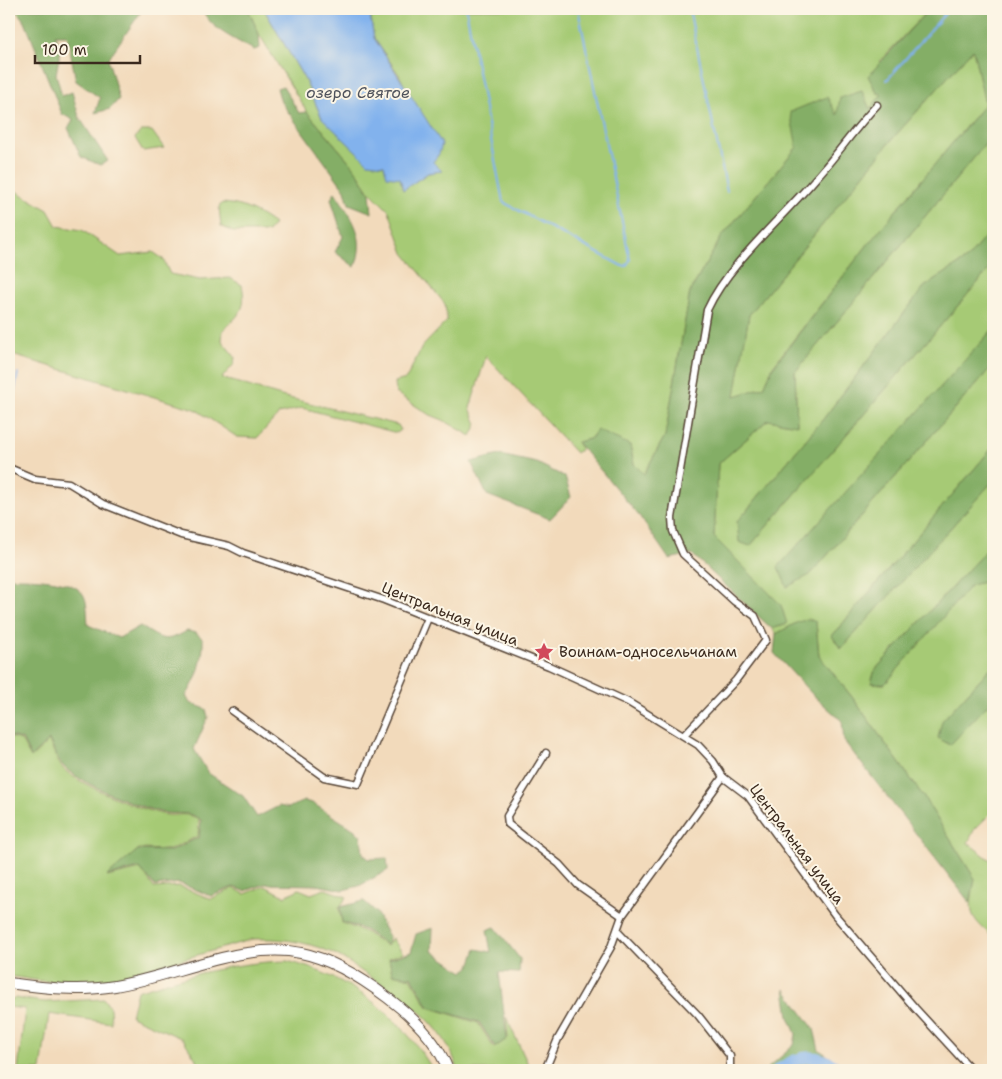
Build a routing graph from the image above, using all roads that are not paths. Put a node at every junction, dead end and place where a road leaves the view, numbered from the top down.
1 (877, 105) dead end
2 (9, 468) edge
3 (428, 618) junction
4 (232, 711) dead end
5 (684, 735) junction
6 (546, 752) dead end
7 (723, 777) junction
8 (622, 916) junction
9 (618, 932) junction
10 (9, 983) edge
11 (448, 1070) edge
12 (545, 1070) edge
13 (730, 1070) edge
14 (972, 1070) edge

1 - 5 street
2 - 3 street, Центральная улица
3 - 4 street
3 - 5 street, Центральная улица
5 - 7 street, Центральная улица
6 - 8 street
7 - 8 street
7 - 14 street, Центральная улица
8 - 9 street
9 - 12 street
9 - 13 street
10 - 11 main road

